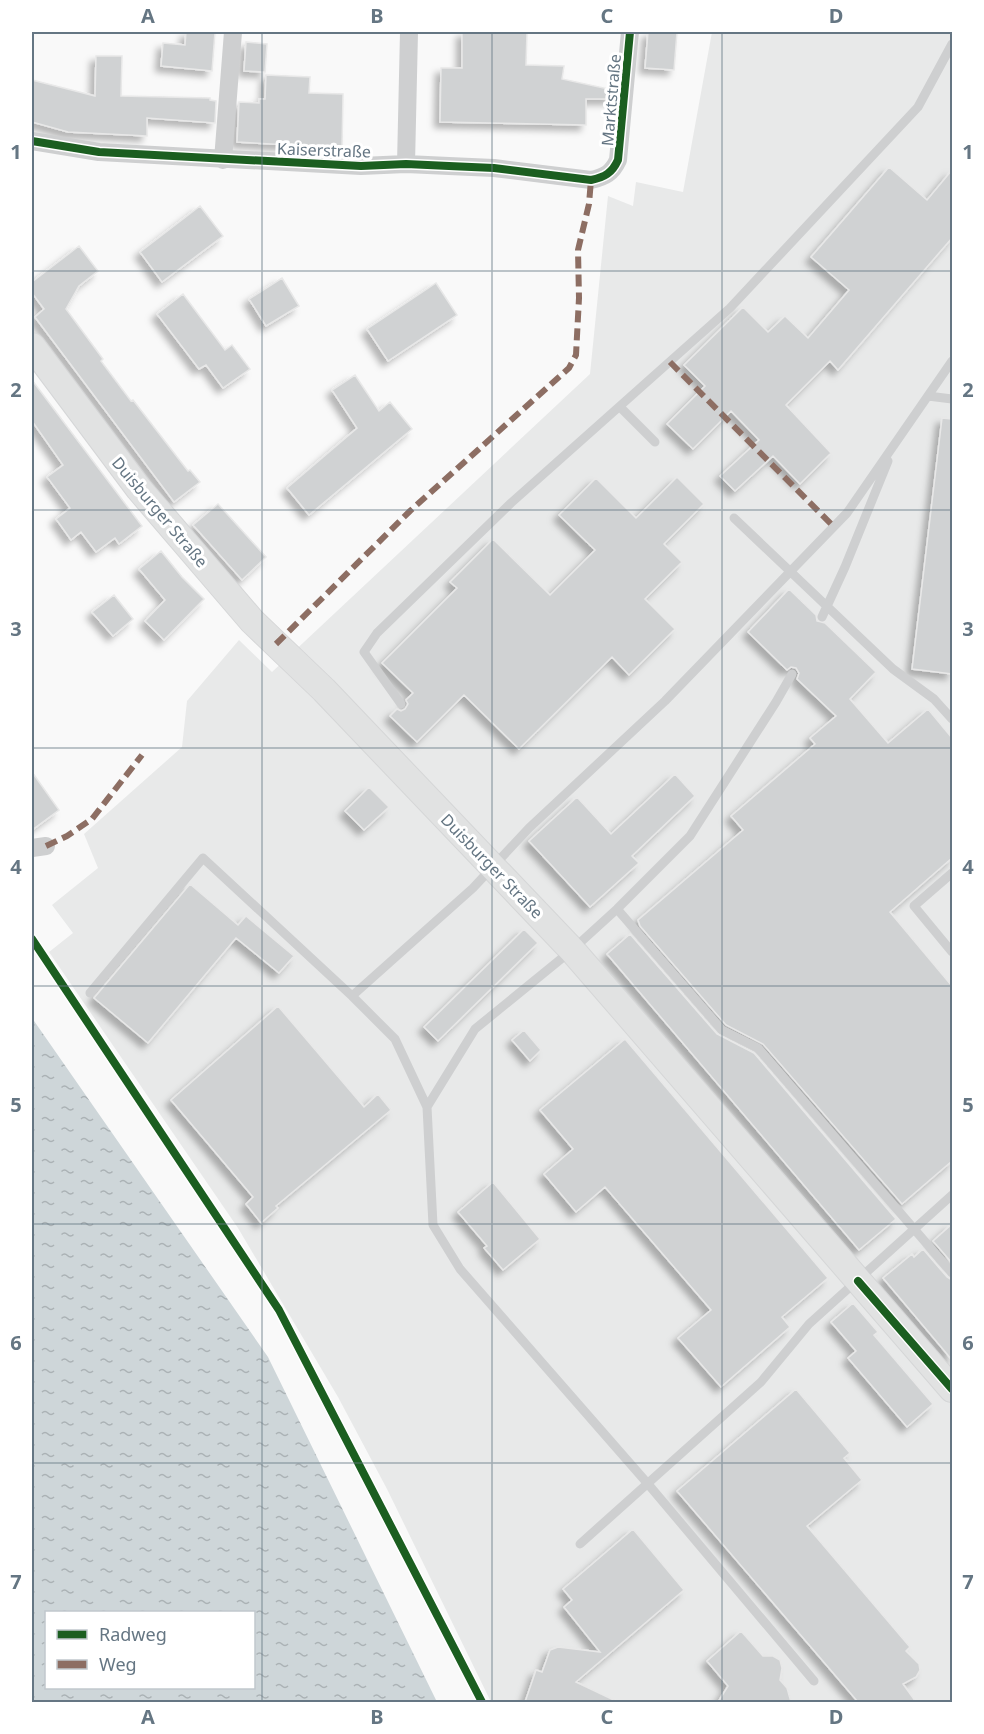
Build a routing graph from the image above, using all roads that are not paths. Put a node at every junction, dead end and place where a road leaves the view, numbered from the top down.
1 (233, 32) edge
2 (408, 32) edge
3 (630, 32) edge
4 (952, 44) edge
5 (32, 141) edge
6 (223, 160) junction
7 (406, 164) junction
8 (614, 170) joint
9 (34, 354) edge
10 (952, 361) edge
11 (928, 396) junction
12 (952, 399) edge
13 (620, 407) junction
14 (655, 442) dead end
15 (895, 444) junction
16 (734, 519) dead end
17 (790, 572) junction
18 (826, 606) junction
19 (822, 616) dead end
20 (792, 674) dead end
21 (401, 704) dead end
22 (952, 719) edge
23 (492, 867) junction
24 (952, 873) edge
25 (617, 909) junction
26 (572, 950) junction
27 (952, 952) edge
28 (90, 993) dead end
29 (352, 996) junction
30 (427, 1107) junction
31 (952, 1195) edge
32 (915, 1229) junction
33 (952, 1273) edge
34 (858, 1281) junction
35 (952, 1389) edge
36 (648, 1484) junction
37 (580, 1544) dead end
38 (814, 1681) dead end

1 - 6 street
2 - 7 street
3 - 8 street, Marktstraße
4 - 13 lane
5 - 6 street, Kaiserstraße
6 - 7 street, Kaiserstraße
7 - 8 street, Kaiserstraße
9 - 23 main road, Duisburger Straße
10 - 11 lane
11 - 12 lane
11 - 15 lane
13 - 14 lane
13 - 21 lane
15 - 17 lane
15 - 18 lane
16 - 17 lane
17 - 18 lane
17 - 23 lane
18 - 19 lane
18 - 22 lane
20 - 25 lane
23 - 26 main road, Duisburger Straße
23 - 29 lane
24 - 27 lane
25 - 26 lane
25 - 32 lane
26 - 30 lane
26 - 34 main road, Duisburger Straße
28 - 29 lane
29 - 30 lane
30 - 36 lane
31 - 32 lane
32 - 33 lane
32 - 34 lane
34 - 35 main road, Duisburger Straße
34 - 36 lane
36 - 37 lane
36 - 38 lane

